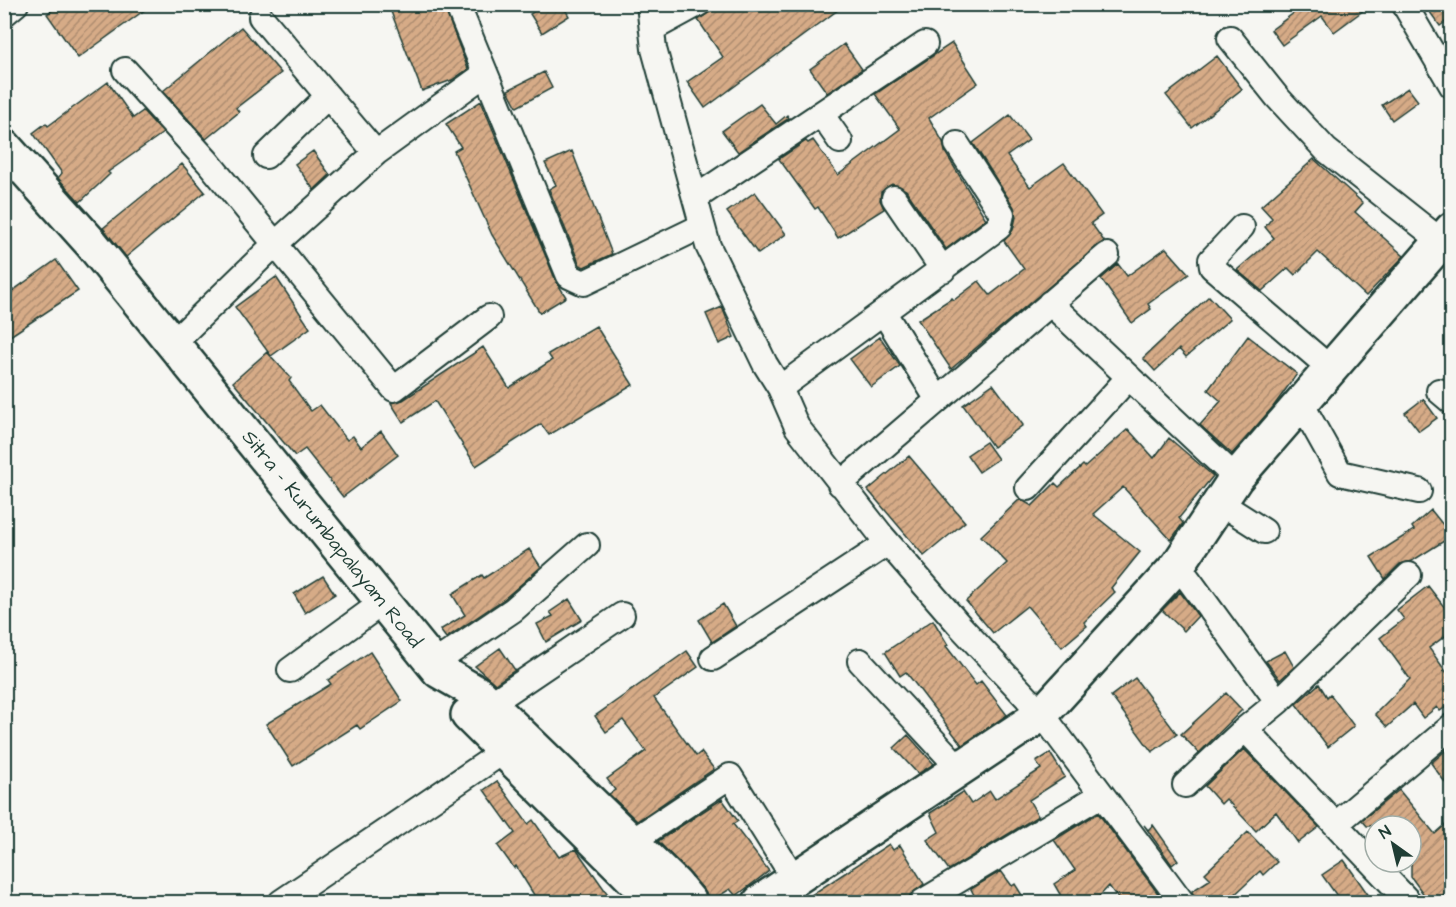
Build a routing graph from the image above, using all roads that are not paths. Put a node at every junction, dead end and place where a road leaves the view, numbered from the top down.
1 (16, 4) edge
2 (457, 4) edge
3 (649, 4) edge
4 (698, 4) edge
5 (1404, 4) edge
6 (4, 14) edge
7 (261, 18) dead end
8 (654, 28) junction
9 (1230, 38) dead end
10 (925, 44) dead end
11 (125, 70) dead end
12 (485, 74) junction
13 (1452, 86) edge
14 (328, 96) junction
15 (821, 114) junction
16 (840, 141) dead end
17 (957, 144) dead end
18 (4, 146) edge
19 (376, 153) junction
20 (266, 156) dead end
21 (695, 198) junction
22 (894, 198) dead end
23 (702, 226) junction
24 (1242, 228) dead end
25 (1446, 235) edge
26 (274, 245) junction
27 (1107, 255) dead end
28 (943, 270) junction
29 (1050, 303) junction
30 (884, 312) junction
31 (489, 317) dead end
32 (173, 343) junction
33 (1331, 369) junction
34 (1129, 377) junction
35 (780, 388) junction
36 (938, 400) junction
37 (1301, 403) junction
38 (840, 484) junction
39 (1028, 488) dead end
40 (1228, 490) junction
41 (1419, 491) dead end
42 (1264, 531) dead end
43 (888, 543) junction
44 (587, 545) dead end
45 (1178, 565) junction
46 (1409, 575) dead end
47 (383, 602) junction
48 (622, 615) dead end
49 (713, 657) dead end
50 (860, 661) dead end
51 (436, 668) junction
52 (290, 670) dead end
53 (1278, 702) junction
54 (489, 705) junction
55 (1042, 714) junction
56 (1452, 726) edge
57 (1245, 729) junction
58 (504, 751) junction
59 (960, 769) junction
60 (1185, 784) dead end
61 (1101, 795) junction
62 (1336, 824) junction
63 (631, 842) junction
64 (795, 880) junction
65 (664, 898) edge
66 (281, 903) edge
67 (760, 903) edge
68 (922, 903) edge
69 (1182, 903) edge
70 (1409, 903) edge

1 - 6 street
2 - 12 street
3 - 8 street
4 - 8 street
5 - 13 street
7 - 14 street
8 - 21 street
9 - 25 street
10 - 15 street
11 - 26 street
12 - 19 street
12 - 23 street
14 - 19 street
14 - 20 street
15 - 16 street
15 - 21 street
17 - 28 street
18 - 32 main road, Sitra - Kurumbapalayam Road
19 - 26 street
21 - 23 street
22 - 28 street
23 - 35 street
24 - 33 street
25 - 33 main road
26 - 31 street
26 - 32 street
27 - 29 street
28 - 30 street
29 - 34 street
29 - 36 street
30 - 35 street
30 - 36 street
32 - 47 main road, Sitra - Kurumbapalayam Road
33 - 37 main road
34 - 39 street
34 - 40 street
35 - 38 street
36 - 38 street
37 - 40 main road
37 - 41 street
38 - 43 street
40 - 42 street
40 - 45 main road
43 - 49 street
43 - 55 street
44 - 51 street
45 - 53 street
45 - 55 main road
46 - 53 street
47 - 51 main road, Sitra - Kurumbapalayam Road
47 - 52 street
48 - 54 street
50 - 59 street
51 - 54 main road, Sitra - Kurumbapalayam Road
51 - 58 main road
53 - 57 street
54 - 63 main road, Sitra - Kurumbapalayam Road
55 - 59 main road
55 - 61 street
56 - 62 street
57 - 60 street
57 - 62 street
58 - 65 main road
58 - 66 street
59 - 64 main road
61 - 68 street
61 - 69 street
62 - 70 street
63 - 64 street
63 - 65 main road, Sitra - Kurumbapalayam Road
64 - 67 main road

